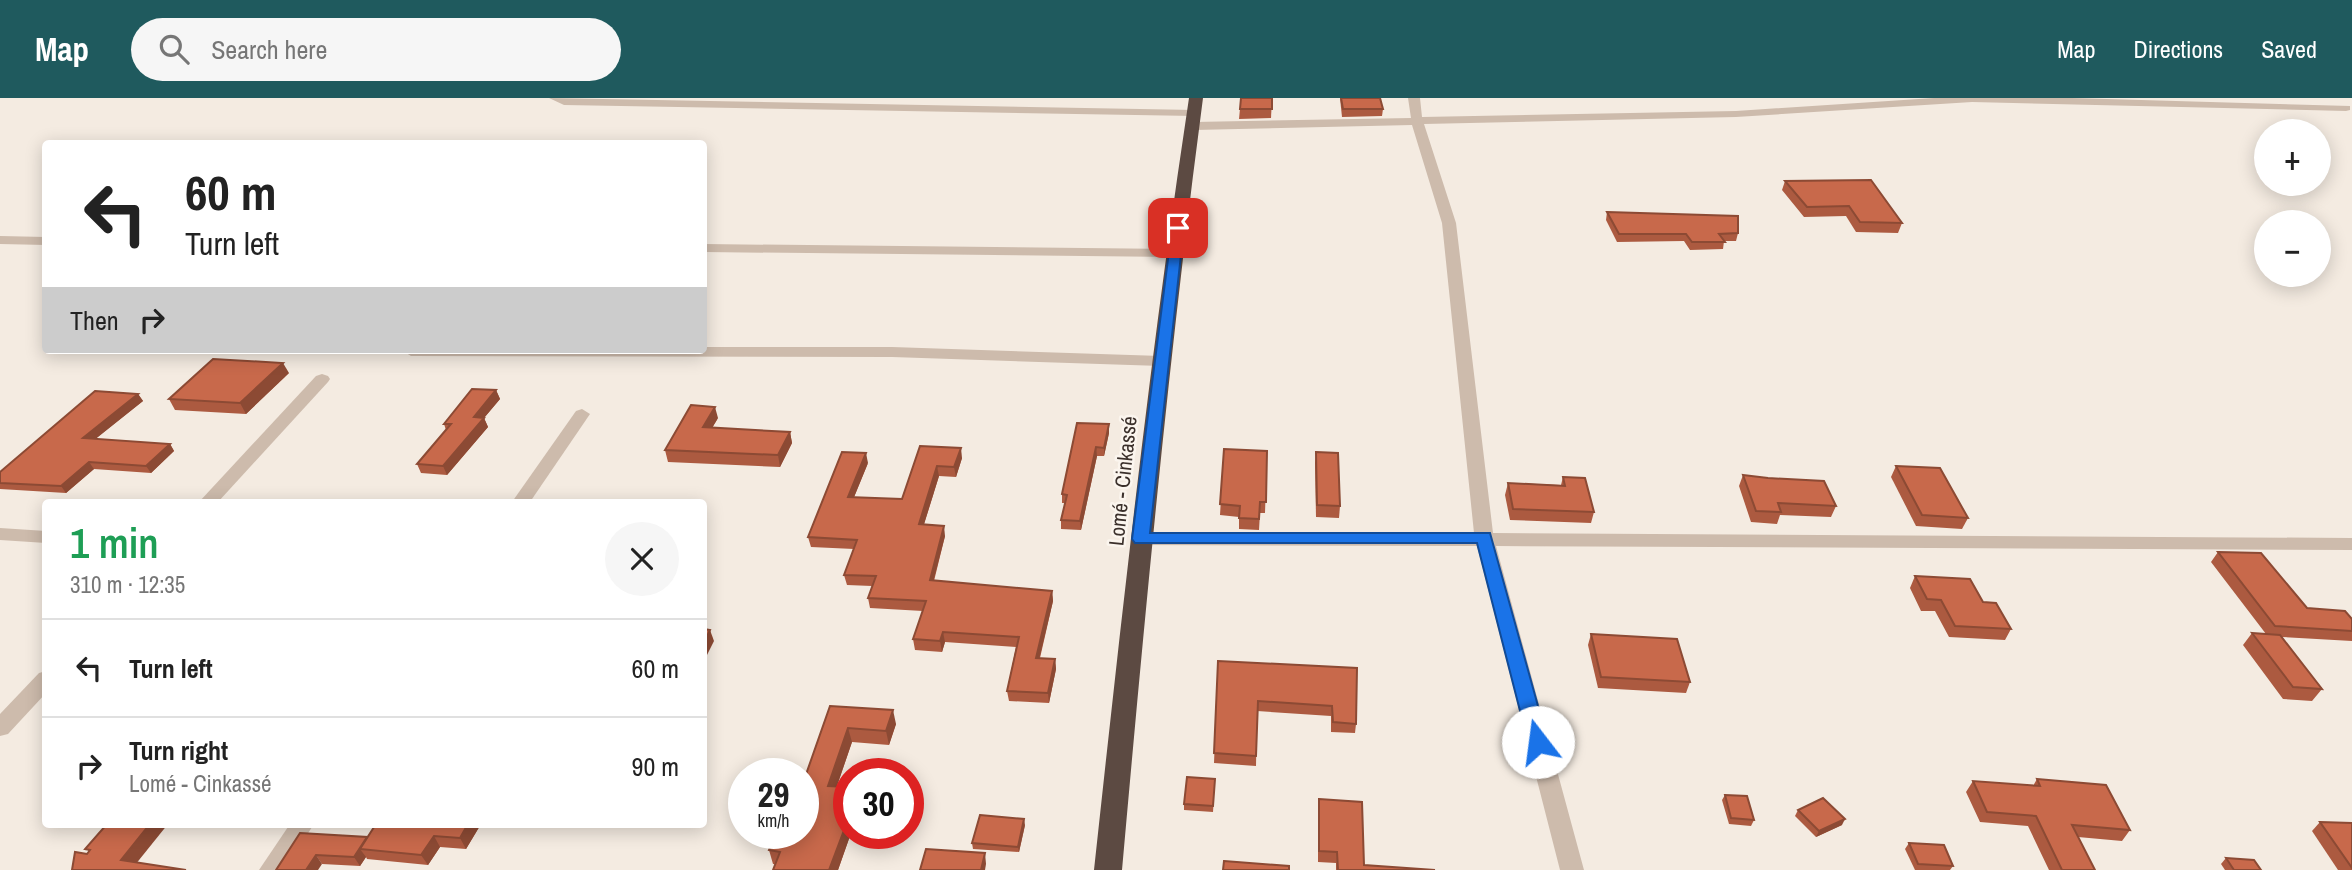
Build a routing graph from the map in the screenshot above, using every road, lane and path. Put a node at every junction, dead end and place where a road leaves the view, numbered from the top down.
1 (555, 98) edge
2 (1413, 98) edge
3 (2346, 108) dead end
4 (1195, 112) edge
5 (1417, 121) junction
6 (0, 240) edge
7 (42, 241) edge
8 (707, 248) edge
9 (1174, 253) junction
10 (707, 352) edge
11 (1161, 361) junction
12 (321, 379) dead end
13 (582, 414) dead end
14 (211, 499) edge
15 (523, 499) edge
16 (0, 534) edge
17 (42, 537) edge
18 (1484, 537) junction
19 (1141, 539) junction
20 (2352, 544) edge
21 (42, 683) edge
22 (0, 728) edge
23 (300, 828) edge
24 (271, 870) edge
25 (1108, 870) edge
26 (1572, 870) edge

1 - 4 street
2 - 5 street
3 - 5 street
4 - 5 street
4 - 9 highway, Lomé - Cinkassé
5 - 18 street
6 - 7 street
8 - 9 street
9 - 11 highway, Lomé - Cinkassé
10 - 11 street
11 - 19 highway, Lomé - Cinkassé
12 - 14 street
13 - 15 street
16 - 17 street
18 - 19 street
18 - 20 street
18 - 26 street
19 - 25 highway, Lomé - Cinkassé
21 - 22 street
23 - 24 street

